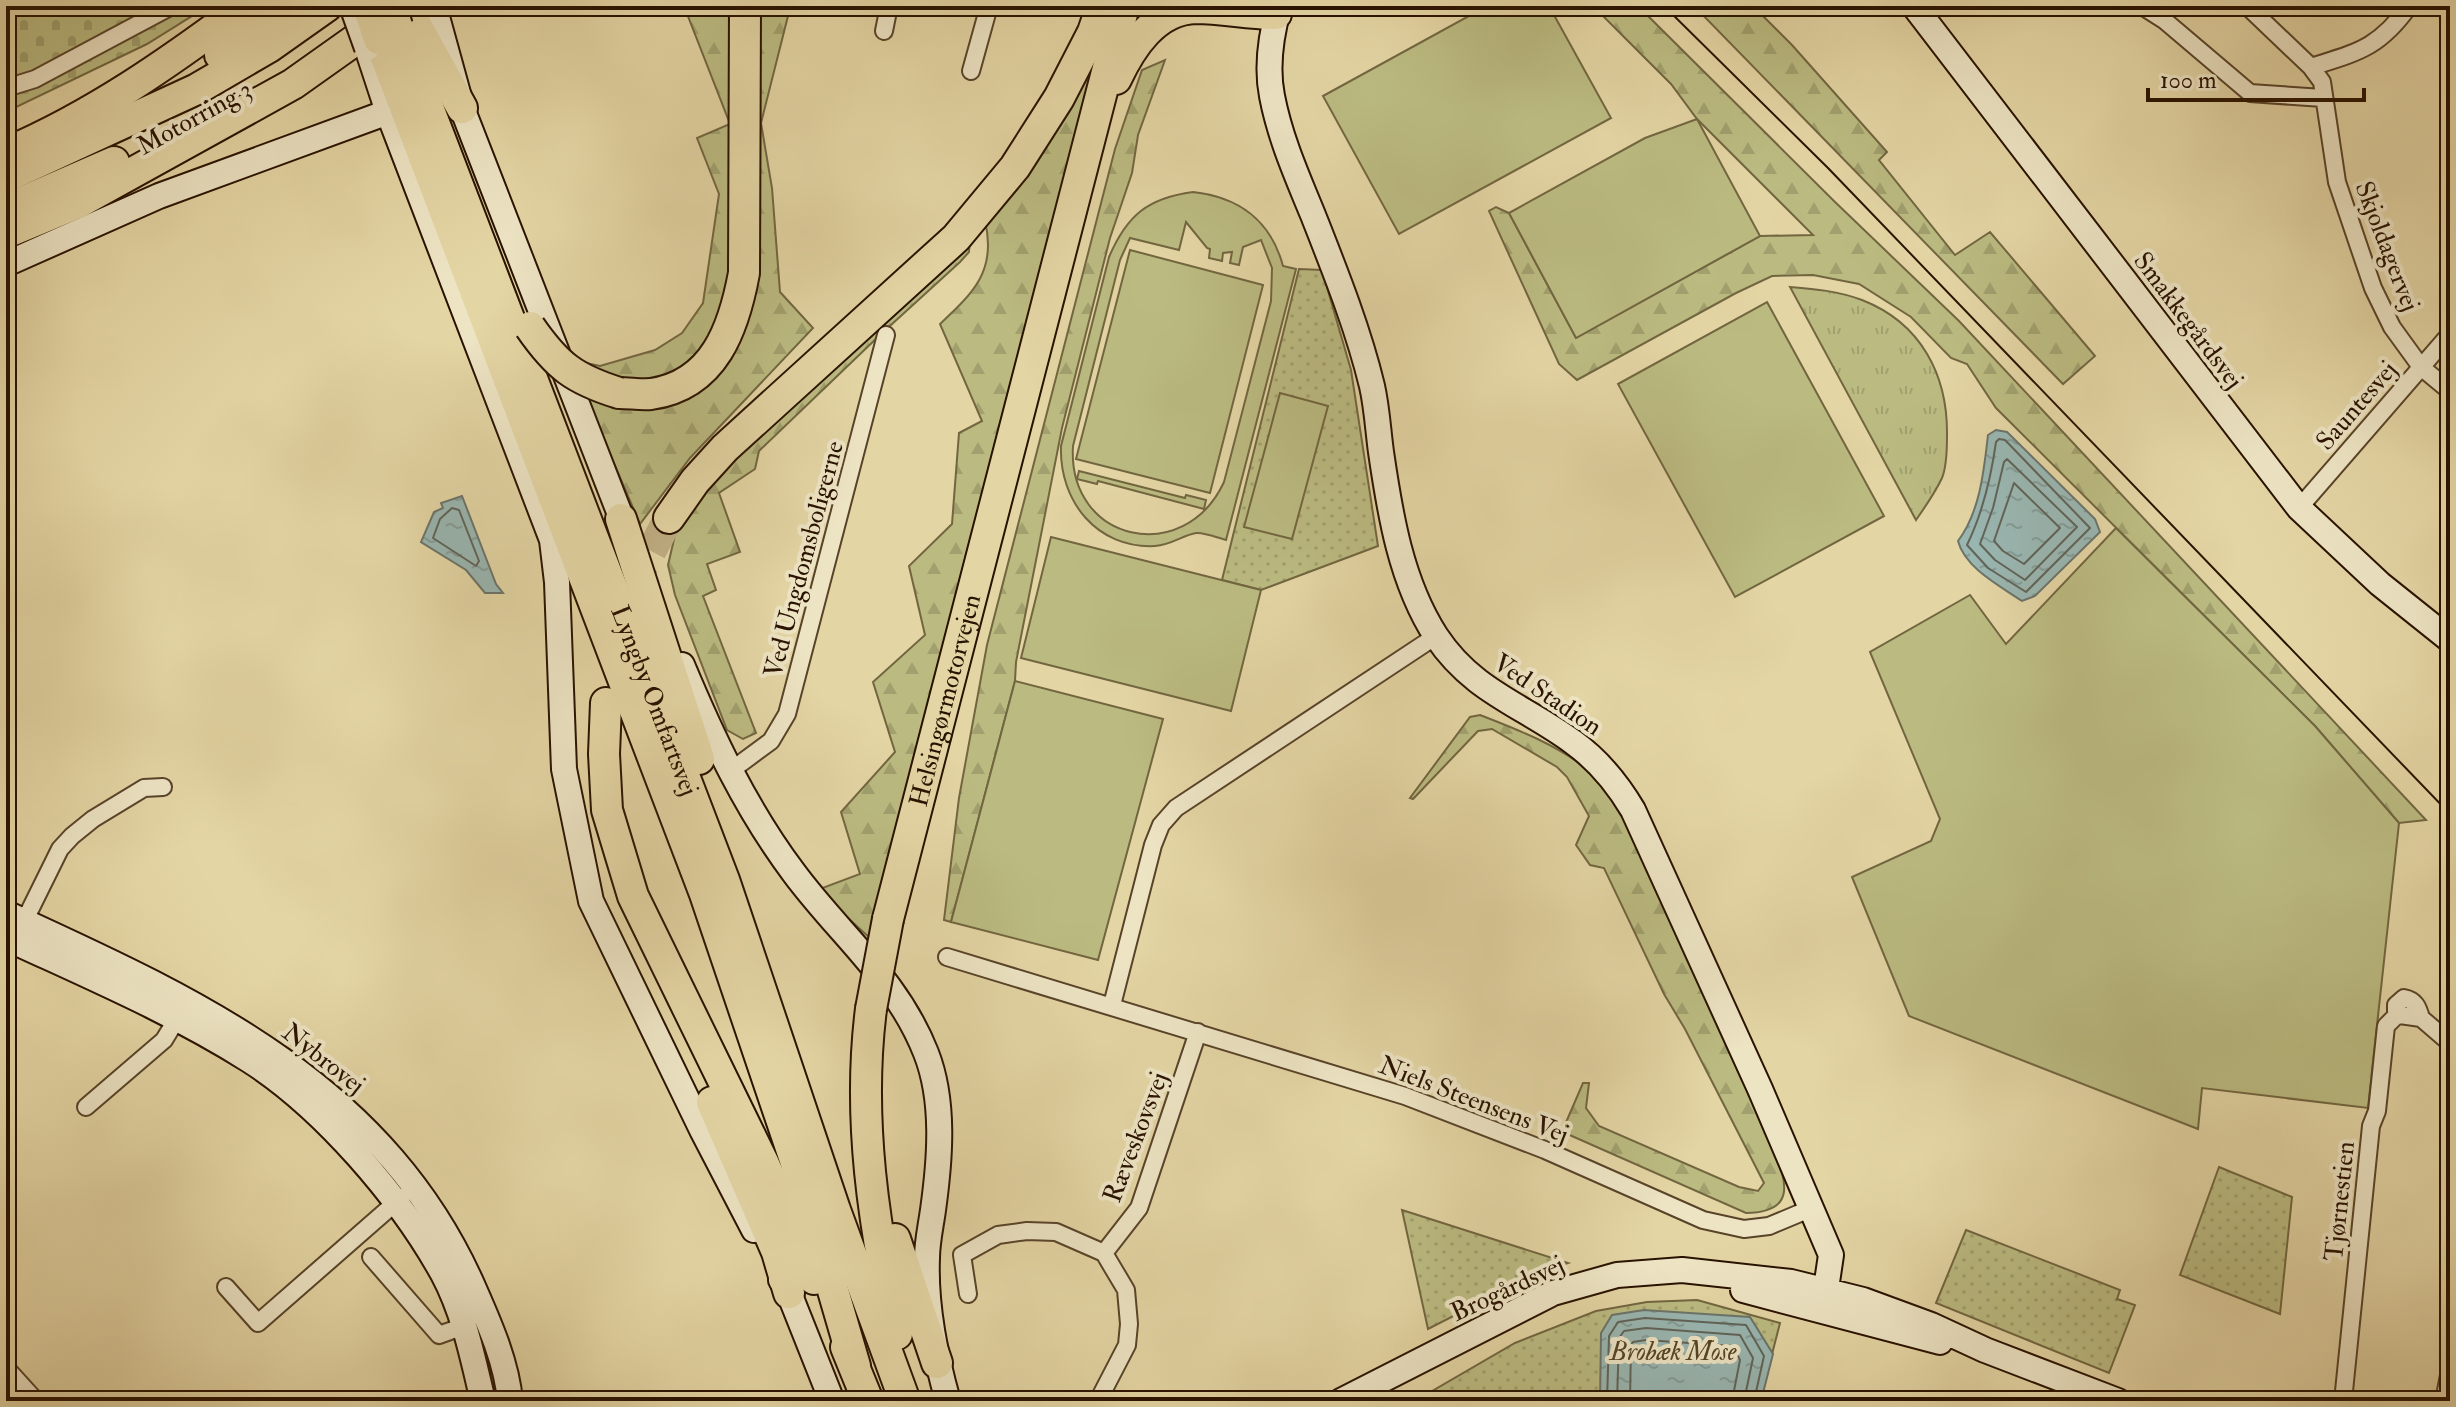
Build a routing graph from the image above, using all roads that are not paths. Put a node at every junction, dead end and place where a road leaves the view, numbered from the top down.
1 (172, 6) edge
2 (245, 6) edge
3 (290, 6) edge
4 (327, 6) edge
5 (352, 6) edge
6 (370, 6) edge
7 (745, 6) edge
8 (889, 6) edge
9 (989, 6) edge
10 (1102, 6) edge
11 (1124, 6) edge
12 (2142, 6) edge
13 (2247, 6) edge
14 (2409, 6) edge
15 (1917, 7) edge
16 (1270, 9) edge
17 (408, 17) edge
18 (884, 31) dead end
19 (2311, 67) junction
20 (971, 71) dead end
21 (6, 88) edge
22 (2323, 98) junction
23 (462, 108) joint
24 (388, 112) junction
25 (127, 120) junction
26 (351, 125) junction
27 (1093, 128) junction
28 (6, 153) edge
29 (6, 177) edge
30 (7, 227) edge
31 (6, 264) edge
32 (2450, 334) edge
33 (886, 335) dead end
34 (2421, 367) junction
35 (2450, 391) edge
36 (2299, 508) junction
37 (669, 518) tunnel mouth
38 (621, 519) junction
39 (552, 540) junction
40 (1436, 636) junction
41 (2450, 640) edge
42 (606, 703) dead end
43 (658, 767) junction
44 (729, 772) junction
45 (163, 787) dead end
46 (633, 896) junction
47 (13, 928) edge
48 (947, 957) dead end
49 (1112, 1005) junction
50 (182, 1010) junction
51 (1198, 1032) junction
52 (2450, 1043) edge
53 (864, 1100) junction
54 (86, 1107) dead end
55 (407, 1180) junction
56 (1812, 1208) junction
57 (835, 1210) junction
58 (1104, 1253) junction
59 (371, 1257) dead end
60 (226, 1287) dead end
61 (789, 1293) junction
62 (968, 1294) dead end
63 (1825, 1300) junction
64 (475, 1322) junction
65 (937, 1363) junction
66 (855, 1366) junction
67 (6, 1368) edge
68 (2450, 1370) edge
69 (36, 1401) edge
70 (483, 1401) edge
71 (510, 1401) edge
72 (832, 1401) edge
73 (868, 1401) edge
74 (905, 1401) edge
75 (916, 1401) edge
76 (948, 1401) edge
77 (1098, 1401) edge
78 (1341, 1401) edge
79 (1377, 1401) edge
80 (2118, 1401) edge
81 (2343, 1401) edge
82 (2444, 1401) edge

1 - 21 street
2 - 28 highway
3 - 25 highway
4 - 25 highway, Motorring 3
5 - 17 street, bridge
6 - 17 highway, Lyngby Omfartsvej, bridge
6 - 30 highway, Motorring 3
7 - 17 highway, bridge
8 - 18 street
9 - 20 street
10 - 37 highway
11 - 27 highway, Helsingørmotorvejen
12 - 22 street
13 - 19 street, Skjoldagervej
14 - 19 street
15 - 36 street, Smakkegårdsvej
16 - 27 highway
16 - 40 street, Ved Stadion
17 - 23 highway
17 - 24 street
17 - 26 street
17 - 30 highway
17 - 43 highway, Lyngby Omfartsvej
17 - 57 highway, Lyngby Omfartsvej
19 - 22 street, Skjoldagervej
22 - 34 street, Skjoldagervej
23 - 38 street
24 - 26 street
24 - 39 street
25 - 29 highway, Motorring 3
26 - 31 street
27 - 53 highway, Helsingørmotorvejen, bridge
32 - 34 street, Sauntesvej
33 - 44 street, Ved Ungdomsboligerne
34 - 35 street, Skjoldagervej
34 - 36 street, Sauntesvej
36 - 41 street, Smakkegårdsvej
38 - 44 street
38 - 57 highway
39 - 43 highway
39 - 61 street
40 - 49 street
40 - 56 street, Ved Stadion
42 - 46 highway
43 - 66 highway, Lyngby Omfartsvej
44 - 65 street
45 - 47 street
46 - 61 highway
46 - 66 highway
47 - 50 street, Nybrovej
48 - 49 street, Niels Steensens Vej
49 - 51 street, Niels Steensens Vej
50 - 54 street
50 - 55 street, Nybrovej
50 - 55 street, Nybrovej
51 - 56 street, Niels Steensens Vej
51 - 58 street, Ræveskovsvej
52 - 81 street, Tjørnestien
53 - 65 highway
53 - 75 highway, Helsingørmotorvejen
55 - 60 street
55 - 64 street, Nybrovej
55 - 64 street, Nybrovej
56 - 63 street, Ved Stadion
57 - 74 highway, Lyngby Omfartsvej
58 - 62 street
58 - 77 street
59 - 64 street
61 - 72 street
63 - 78 street, Brogårdsvej
63 - 79 street, Brogårdsvej
63 - 80 street, Brogårdsvej
64 - 70 street, Nybrovej
64 - 71 street, Nybrovej
65 - 76 street
66 - 73 highway
67 - 69 street
68 - 82 street

